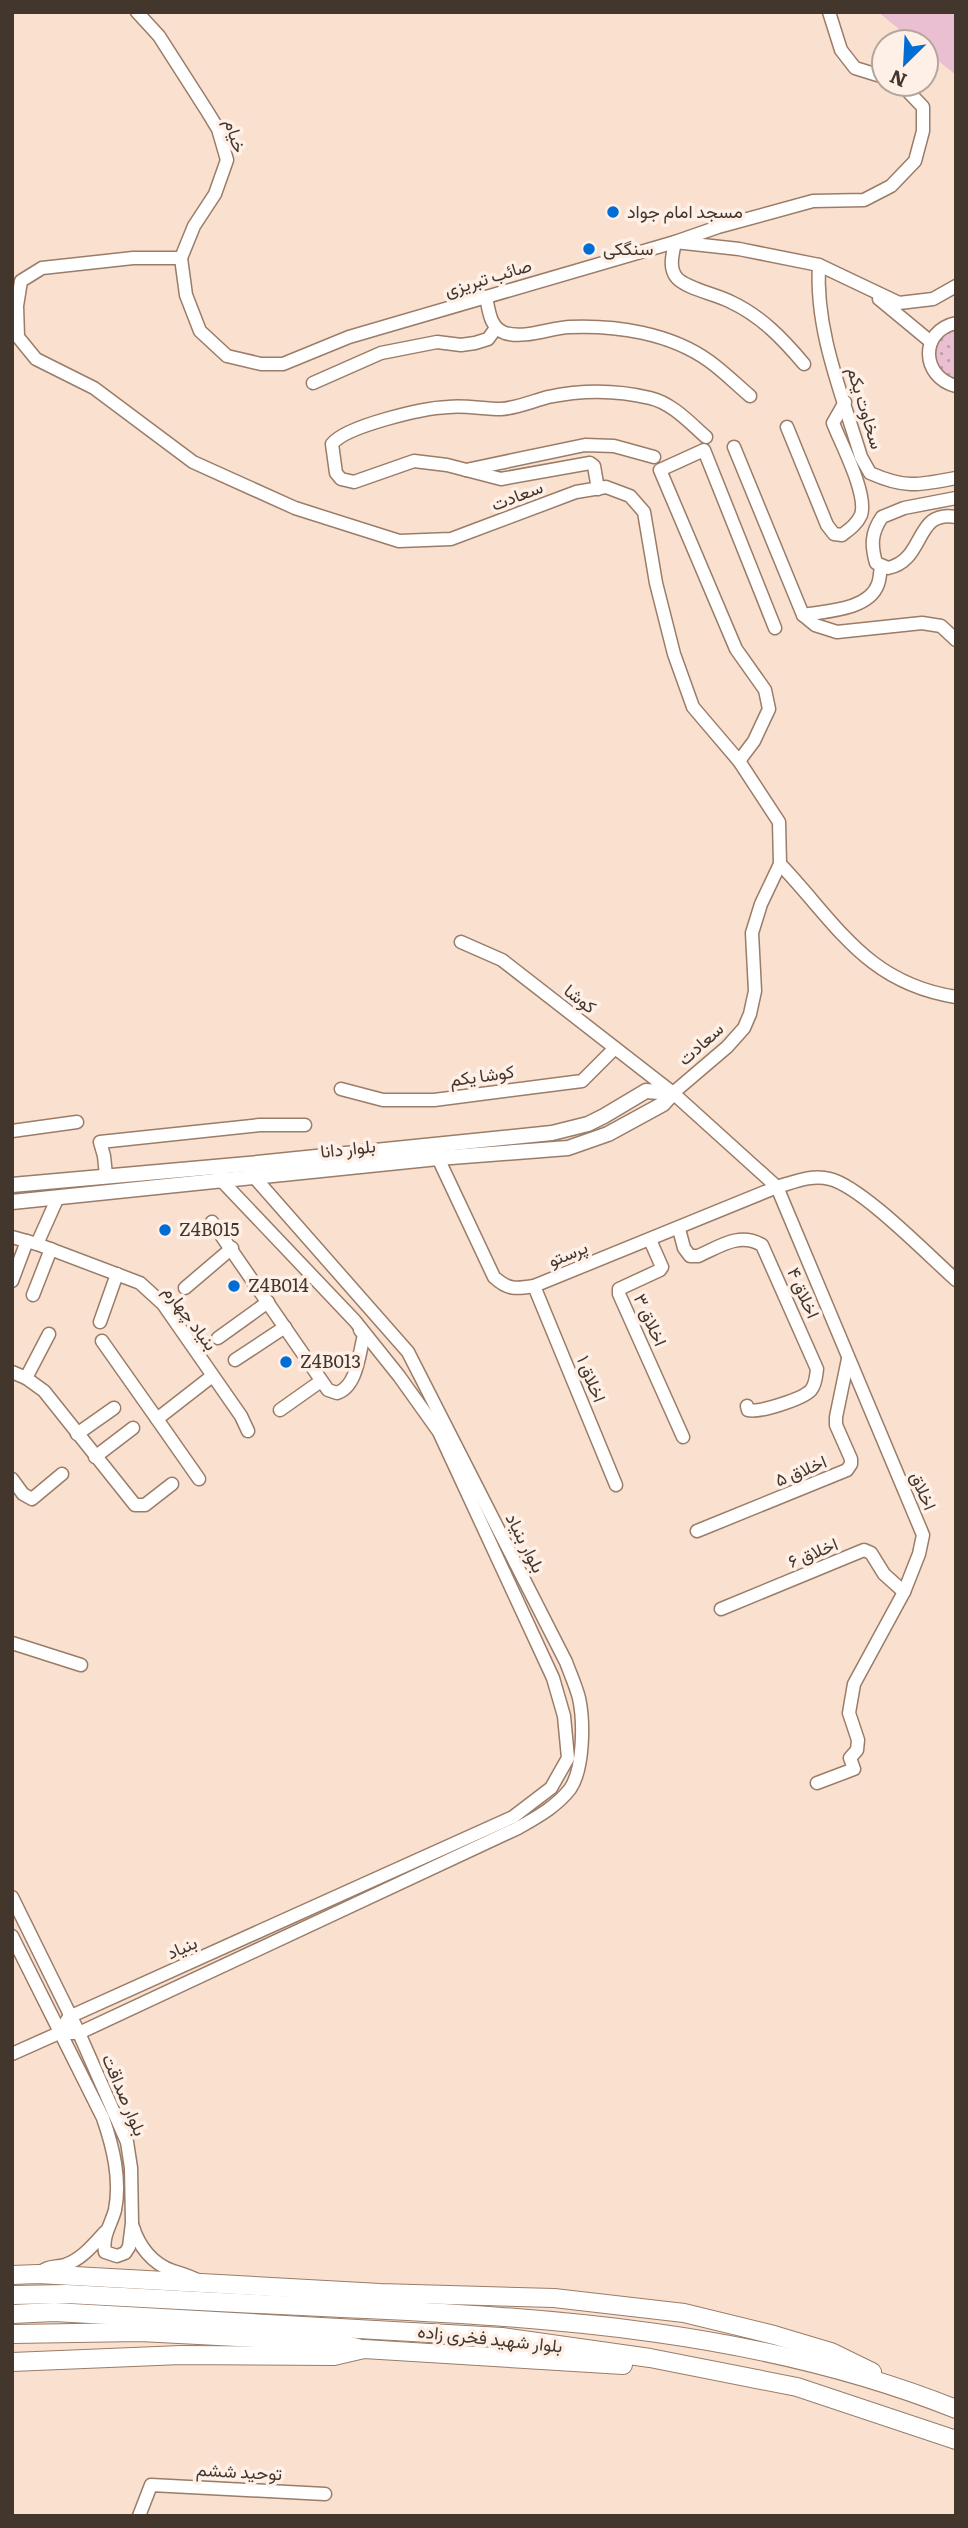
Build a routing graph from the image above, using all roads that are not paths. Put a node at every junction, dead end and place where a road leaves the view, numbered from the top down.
1 (137, 12) edge
2 (829, 12) edge
3 (870, 73) edge
4 (914, 98) edge
5 (675, 242) junction
6 (181, 258) junction
7 (819, 265) junction
8 (956, 286) edge
9 (868, 290) junction
10 (486, 298) junction
11 (956, 324) edge
12 (496, 328) junction
13 (931, 342) junction
14 (804, 364) dead end
15 (313, 383) dead end
16 (956, 386) edge
17 (750, 396) dead end
18 (845, 402) junction
19 (787, 427) dead end
20 (706, 437) dead end
21 (734, 447) dead end
22 (654, 457) dead end
23 (466, 470) junction
24 (956, 478) edge
25 (598, 489) junction
26 (956, 498) edge
27 (956, 517) edge
28 (881, 567) junction
29 (803, 615) junction
30 (775, 628) dead end
31 (956, 640) edge
32 (739, 761) junction
33 (780, 864) junction
34 (461, 942) dead end
35 (956, 997) edge
36 (615, 1048) junction
37 (341, 1089) dead end
38 (673, 1093) junction
39 (76, 1122) dead end
40 (304, 1125) dead end
41 (12, 1131) edge
42 (439, 1158) junction
43 (252, 1171) junction
44 (219, 1174) junction
45 (106, 1175) junction
46 (12, 1185) edge
47 (777, 1187) junction
48 (58, 1197) junction
49 (12, 1202) edge
50 (212, 1222) dead end
51 (679, 1229) junction
52 (12, 1237) edge
53 (650, 1240) junction
54 (32, 1242) junction
55 (232, 1248) junction
56 (51, 1249) junction
57 (117, 1274) junction
58 (12, 1280) edge
59 (956, 1280) edge
60 (534, 1286) junction
61 (185, 1288) dead end
62 (33, 1295) dead end
63 (268, 1302) junction
64 (355, 1321) junction
65 (100, 1322) dead end
66 (285, 1327) junction
67 (49, 1334) dead end
68 (218, 1338) dead end
69 (102, 1341) dead end
70 (848, 1358) junction
71 (235, 1360) dead end
72 (12, 1372) edge
73 (211, 1377) junction
74 (26, 1378) junction
75 (321, 1381) junction
76 (747, 1406) dead end
77 (114, 1408) dead end
78 (280, 1410) dead end
79 (157, 1419) junction
80 (133, 1428) dead end
81 (248, 1431) dead end
82 (78, 1434) junction
83 (683, 1437) dead end
84 (95, 1457) junction
85 (62, 1474) dead end
86 (12, 1479) edge
87 (199, 1479) dead end
88 (172, 1483) dead end
89 (616, 1485) dead end
90 (697, 1531) dead end
91 (904, 1592) junction
92 (721, 1609) dead end
93 (12, 1643) edge
94 (81, 1665) dead end
95 (817, 1783) dead end
96 (378, 1884) junction
97 (12, 1897) edge
98 (13, 1941) edge
99 (69, 2017) junction
100 (60, 2033) junction
101 (79, 2033) junction
102 (12, 2054) edge
103 (132, 2223) junction
104 (108, 2229) junction
105 (38, 2274) junction
106 (12, 2275) edge
107 (199, 2281) junction
108 (12, 2295) edge
109 (12, 2314) edge
110 (12, 2334) edge
111 (364, 2349) junction
112 (12, 2362) edge
113 (698, 2368) junction
114 (916, 2394) junction
115 (956, 2409) edge
116 (956, 2440) edge
117 (325, 2494) dead end
118 (139, 2516) edge

1 - 6 street, خیام
2 - 3 street
4 - 5 street
5 - 7 street, صائب تبریزی
5 - 10 street, صائب تبریزی
5 - 14 street
6 - 10 street, صائب تبریزی
6 - 25 street, سعادت
7 - 9 street, صائب تبریزی
7 - 18 street, سخاوت یکم
8 - 9 street
9 - 13 street
10 - 12 street
11 - 13 street
12 - 15 street
12 - 17 street
13 - 16 street
18 - 19 street
18 - 24 street, سخاوت یکم
20 - 23 street
21 - 29 street
22 - 23 street
23 - 25 street
25 - 32 street, سعادت
26 - 28 street
27 - 28 street
28 - 29 street
29 - 31 street
30 - 32 street
32 - 33 street, سعادت
33 - 35 street
33 - 38 street, سعادت
34 - 36 street, کوشا
36 - 37 street, کوشا یکم
36 - 38 street, کوشا
38 - 42 street, بلوار دانا
38 - 43 street, بلوار دانا
38 - 47 street
39 - 41 street
40 - 45 street
42 - 43 street, بلوار دانا
42 - 60 street, پرستو
43 - 44 street, بلوار دانا
43 - 96 street, بلوار بنیاد
44 - 45 street, بلوار دانا
44 - 48 street, بلوار دانا
44 - 64 street, بلوار بنیاد
45 - 46 street, بلوار دانا
47 - 51 street, پرستو
47 - 59 street, پرستو
47 - 70 street, اخلاق
48 - 49 street, بلوار دانا
48 - 54 street
50 - 55 street
51 - 53 street, پرستو
51 - 76 street, اخلاق ۴
52 - 54 street, بنیاد چهارم
53 - 60 street, پرستو
53 - 83 street, اخلاق ۳
54 - 56 street, بنیاد چهارم
54 - 58 street
55 - 61 street
55 - 63 street
56 - 57 street, بنیاد چهارم
56 - 62 street
57 - 65 street
57 - 73 street, بنیاد چهارم
60 - 89 street, اخلاق ۱
63 - 66 street
63 - 68 street
64 - 75 street
64 - 96 street, بلوار بنیاد
66 - 71 street
66 - 75 street
67 - 74 street
69 - 79 street
70 - 90 street, اخلاق ۵
70 - 91 street, اخلاق
72 - 74 street
73 - 79 street
73 - 81 street, بنیاد چهارم
74 - 82 street
75 - 78 street
77 - 82 street
79 - 87 street
80 - 84 street
82 - 84 street
84 - 88 street
85 - 86 street
91 - 92 street, اخلاق ۶
91 - 95 street, اخلاق
93 - 94 street
96 - 99 street, بنیاد
96 - 101 street
97 - 99 street, بلوار صداقت
98 - 100 street, بلوار صداقت
99 - 100 street
99 - 101 street, بلوار صداقت
100 - 101 street
100 - 102 street
100 - 104 street, بلوار صداقت
101 - 103 street, بلوار صداقت
103 - 104 street, بلوار صداقت
103 - 107 street
104 - 105 street
105 - 106 main road
105 - 107 main road
107 - 114 main road
108 - 114 main road, بلوار شهید فخری زاده
109 - 113 main road, بلوار شهید فخری زاده
110 - 111 main road
111 - 112 main road
111 - 113 main road
113 - 116 main road, بلوار شهید فخری زاده
114 - 115 main road, بلوار شهید فخری زاده
117 - 118 street, توحید ششم

